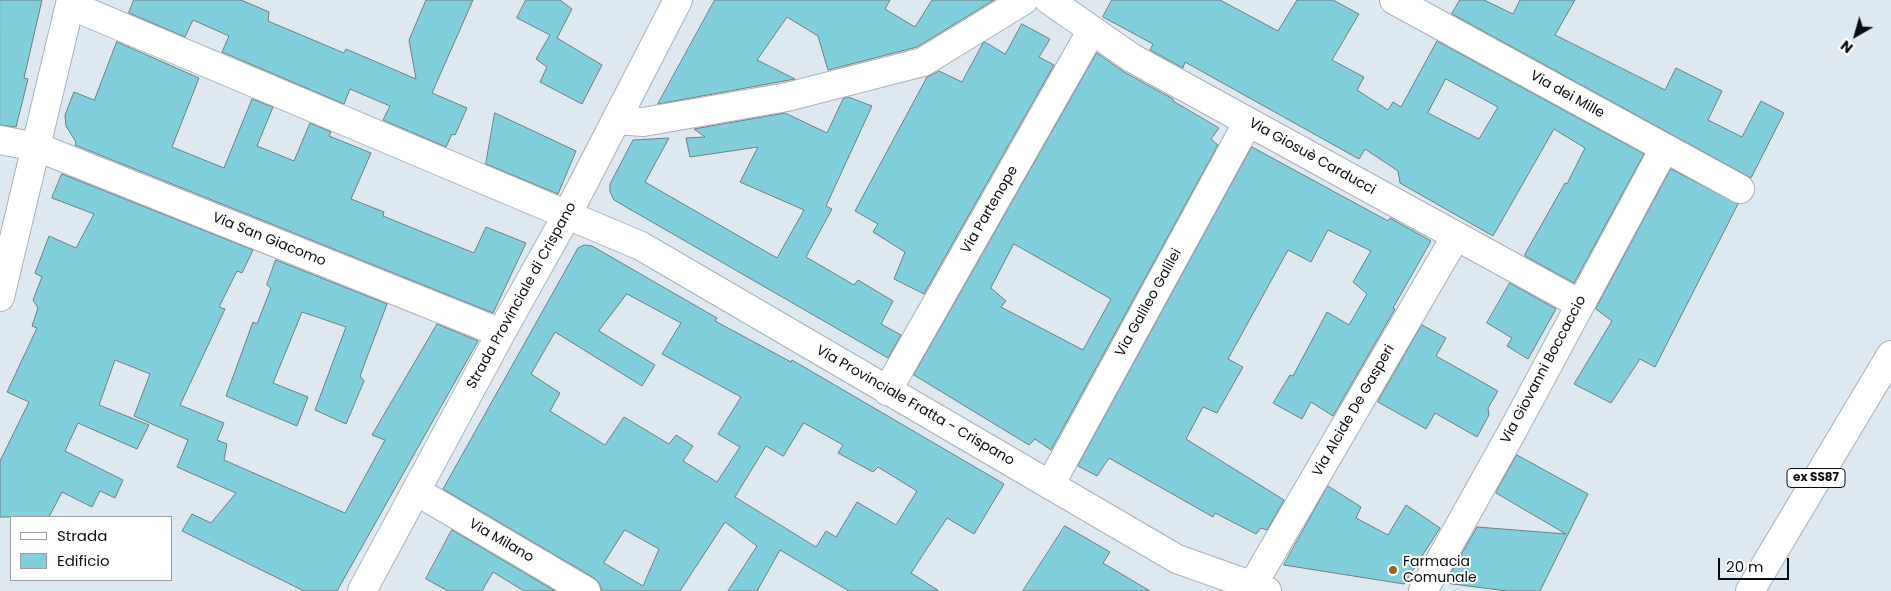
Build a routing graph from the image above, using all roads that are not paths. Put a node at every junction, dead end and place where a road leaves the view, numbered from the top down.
1 (678, 0) edge
2 (1024, 0) edge
3 (1050, 0) edge
4 (1394, 0) edge
5 (70, 2) edge
6 (1092, 30) junction
7 (617, 120) junction
8 (1248, 122) junction
9 (0, 140) edge
10 (37, 147) junction
11 (1664, 149) junction
12 (1740, 190) dead end
13 (567, 215) junction
14 (1456, 236) junction
15 (0, 297) edge
16 (1580, 304) junction
17 (501, 333) junction
18 (1887, 360) edge
19 (887, 390) junction
20 (1050, 485) junction
21 (416, 491) junction
22 (1212, 582) edge
23 (1260, 588) edge
24 (362, 591) edge
25 (586, 591) edge
26 (1424, 591) edge
27 (1750, 591) edge

1 - 7 main road, Strada Provinciale di Crispano
2 - 7 main road
3 - 6 main road, Via Giosuè Carducci
4 - 11 main road, Via dei Mille
5 - 10 main road
5 - 13 main road, Via Provinciale Fratta - Crispano
6 - 8 main road, Via Giosuè Carducci
6 - 19 main road, Via Partenope
7 - 13 main road, Strada Provinciale di Crispano
8 - 14 main road, Via Giosuè Carducci
8 - 20 main road, Via Galileo Galilei
9 - 10 main road, Via San Giacomo
10 - 15 main road
10 - 17 main road, Via San Giacomo
11 - 12 main road, Via dei Mille
11 - 16 main road, Via Giovanni Boccaccio
13 - 17 main road, Strada Provinciale di Crispano
13 - 19 main road, Via Provinciale Fratta - Crispano
14 - 16 main road, Via Giosuè Carducci
14 - 23 main road, Via Alcide De Gasperi
16 - 26 main road, Via Giovanni Boccaccio
17 - 21 main road, Strada Provinciale di Crispano
18 - 27 main road, ex SS87
19 - 20 main road, Via Provinciale Fratta - Crispano
20 - 22 main road, Via Provinciale Fratta - Crispano
21 - 24 main road, Strada Provinciale di Crispano
21 - 25 main road, Via Milano
22 - 23 main road, Via Provinciale Fratta - Crispano

